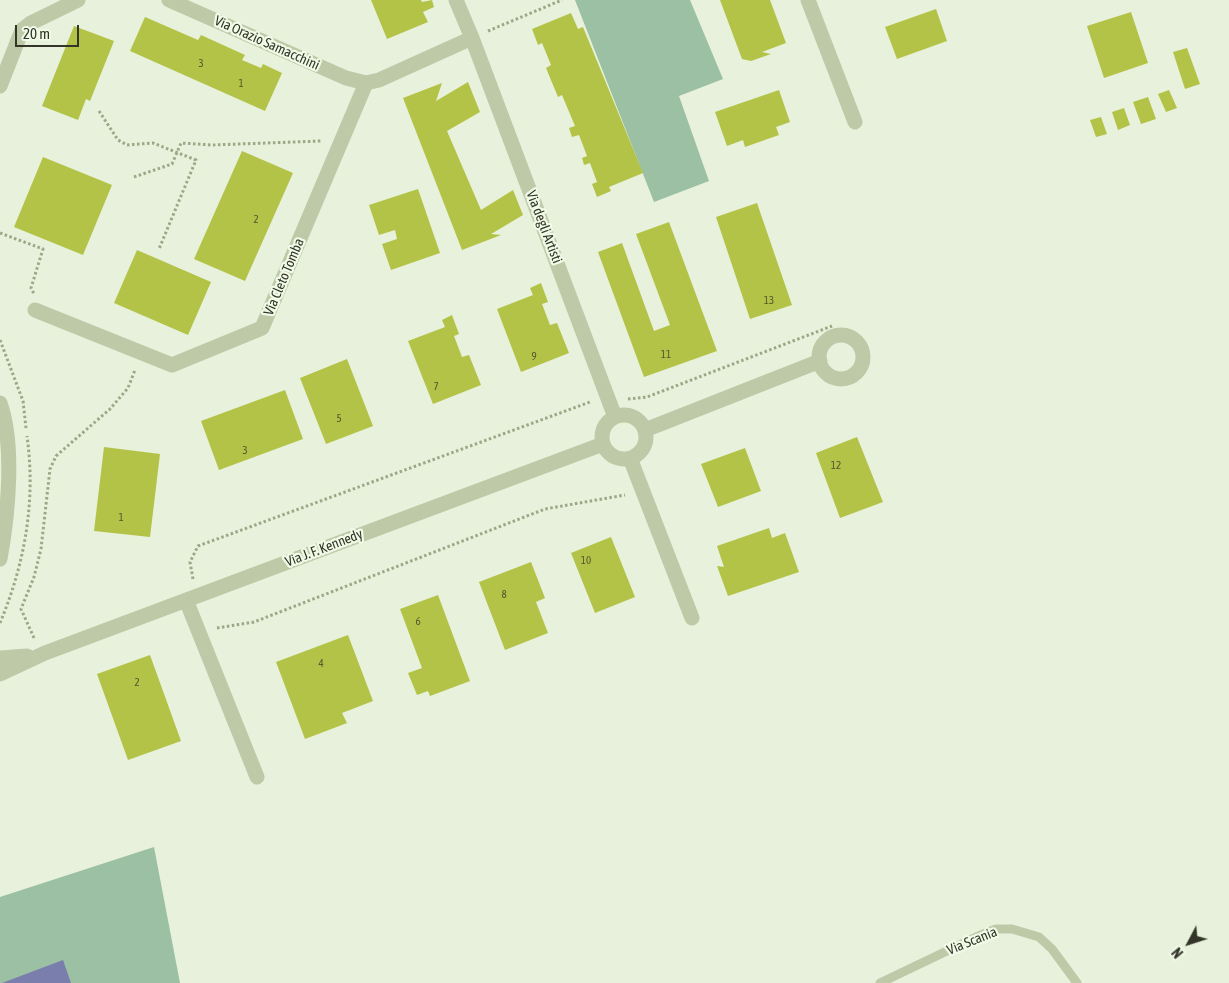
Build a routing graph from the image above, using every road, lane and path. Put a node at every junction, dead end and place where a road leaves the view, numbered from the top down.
1 (78, 0) edge
2 (169, 0) edge
3 (456, 0) edge
4 (562, 0) edge
5 (808, 0) edge
6 (472, 38) junction
7 (366, 83) junction
8 (0, 86) edge
9 (100, 111) dead end
10 (855, 122) dead end
11 (342, 140) junction
12 (177, 152) junction
13 (134, 177) dead end
14 (0, 233) edge
15 (159, 249) dead end
16 (39, 311) joint
17 (832, 326) dead end
18 (143, 354) junction
19 (820, 361) dead end
20 (607, 395) junction
21 (0, 403) edge
22 (615, 417) junction
23 (645, 430) junction
24 (603, 444) junction
25 (630, 458) junction
26 (643, 492) junction
27 (0, 559) edge
28 (184, 583) dead end
29 (186, 600) junction
30 (692, 618) dead end
31 (198, 631) junction
32 (36, 640) dead end
33 (46, 653) junction
34 (0, 658) edge
35 (0, 674) edge
36 (257, 777) dead end
37 (880, 983) edge
38 (1076, 983) edge

1 - 8 street
2 - 7 street, Via Orazio Samacchini
3 - 6 street, Via degli Artisti
4 - 6 path
5 - 10 street
6 - 7 street
6 - 20 street, Via degli Artisti
7 - 11 street, Via Cleto Tomba
9 - 12 path
11 - 12 path
11 - 18 street, Via Cleto Tomba
12 - 13 path
12 - 15 path
14 - 16 path
16 - 18 street, Via Cleto Tomba
17 - 20 path
18 - 32 path
19 - 23 street
20 - 22 street, Via degli Artisti
20 - 28 path
21 - 27 street
22 - 23 street
22 - 24 street
23 - 25 street
24 - 25 street
24 - 29 street, Via J. F. Kennedy
25 - 26 street
26 - 30 street
26 - 31 path
29 - 31 street
29 - 33 street, Via J. F. Kennedy
31 - 36 street
33 - 34 street
33 - 35 street
37 - 38 lane, Via Scania

